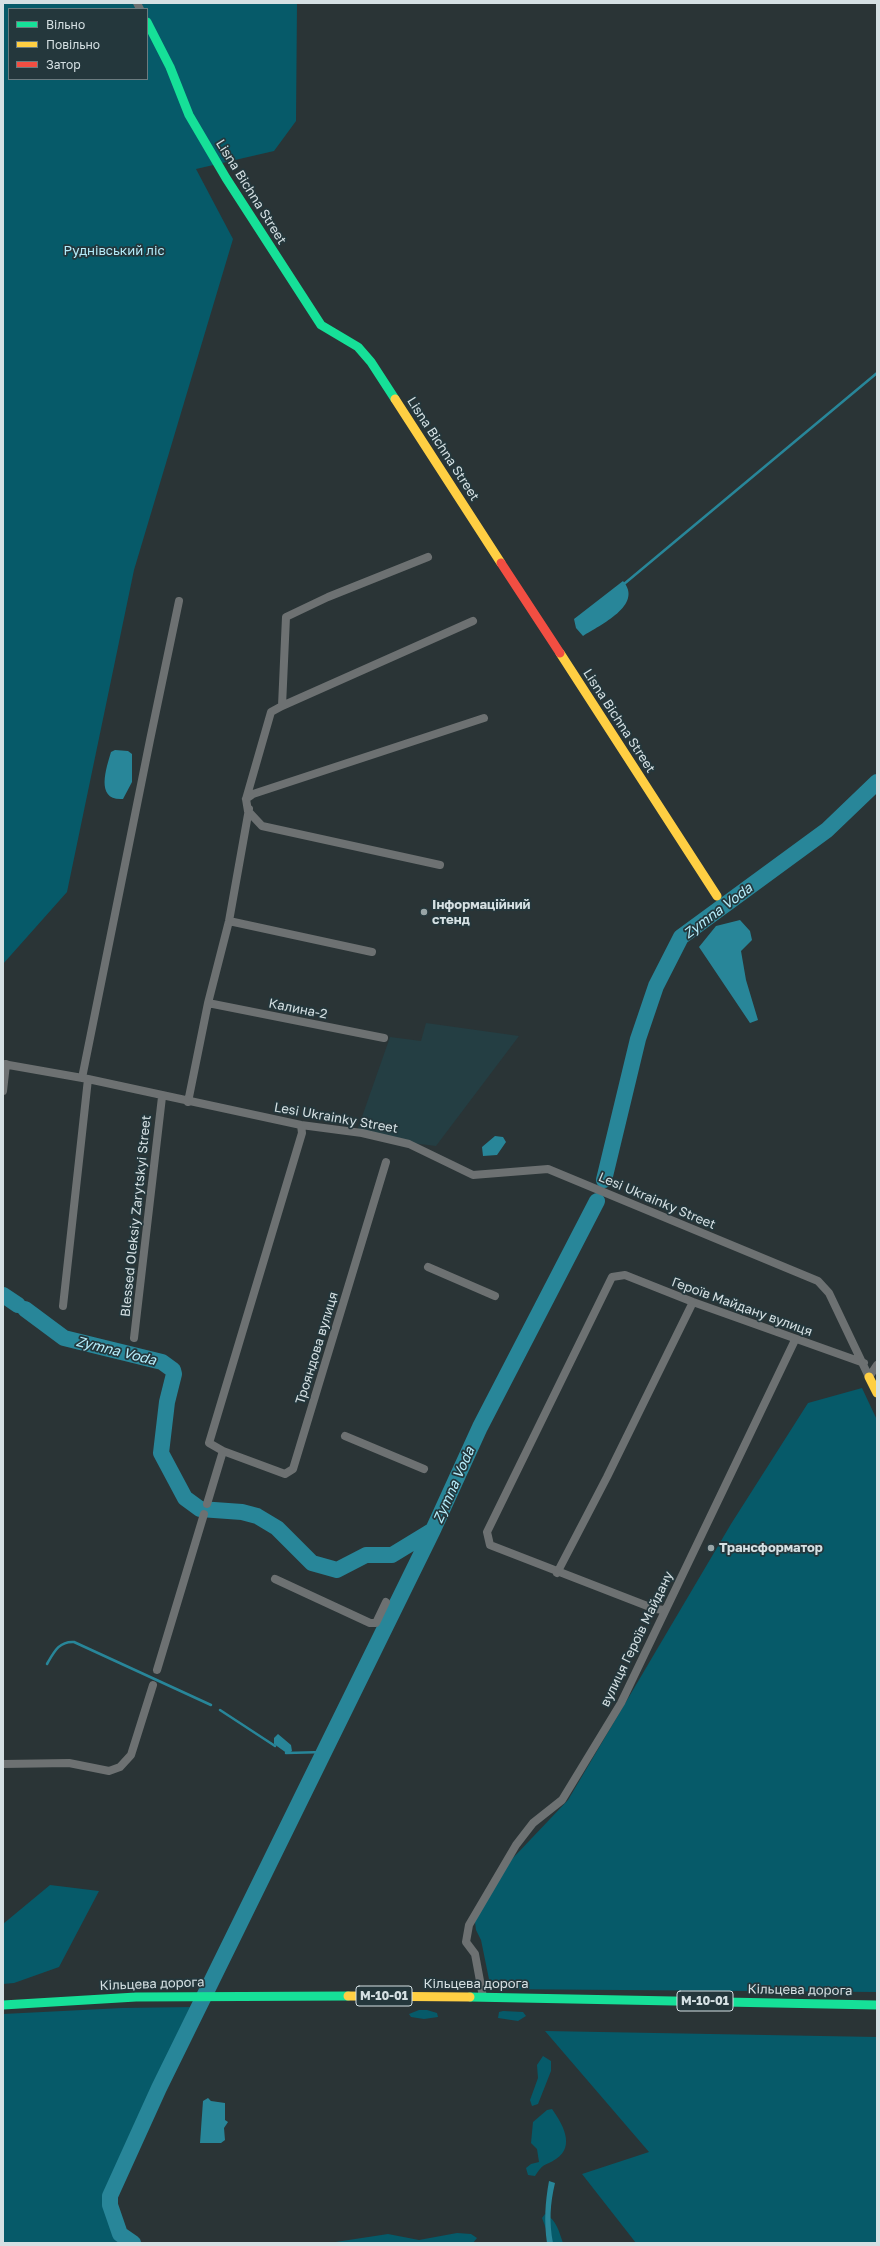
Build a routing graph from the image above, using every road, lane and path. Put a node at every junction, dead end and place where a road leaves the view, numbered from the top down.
1 (148, 24) edge
2 (428, 557) dead end
3 (179, 601) dead end
4 (473, 621) dead end
5 (282, 706) junction
6 (484, 718) dead end
7 (249, 797) junction
8 (248, 811) junction
9 (440, 865) dead end
10 (717, 896) dead end
11 (229, 921) junction
12 (372, 952) dead end
13 (208, 1003) junction
14 (384, 1038) dead end
15 (5, 1064) edge
16 (85, 1079) junction
17 (3, 1091) edge
18 (162, 1097) junction
19 (188, 1102) junction
20 (301, 1125) junction
21 (386, 1162) dead end
22 (428, 1267) dead end
23 (495, 1296) dead end
24 (693, 1302) junction
25 (63, 1306) dead end
26 (134, 1338) dead end
27 (796, 1340) junction
28 (864, 1363) junction
29 (877, 1365) edge
30 (869, 1377) junction
31 (877, 1393) edge
32 (345, 1436) dead end
33 (223, 1451) junction
34 (424, 1469) dead end
35 (207, 1504) dead end
36 (204, 1514) dead end
37 (557, 1573) junction
38 (275, 1579) dead end
39 (386, 1602) dead end
40 (665, 1610) junction
41 (157, 1670) dead end
42 (153, 1684) dead end
43 (3, 1764) edge
44 (483, 1997) junction
45 (3, 2005) edge
46 (877, 2005) edge

1 - 10 main road, Lisna Bichna Street
2 - 5 street
3 - 16 street
4 - 5 street
5 - 7 street
6 - 7 street
7 - 8 street
8 - 9 street
8 - 11 street
11 - 12 street
11 - 13 street
13 - 14 street, Калина-2
13 - 19 street
15 - 16 street, Lesi Ukrainky Street
15 - 17 street
16 - 18 street, Lesi Ukrainky Street
16 - 25 street
18 - 19 street, Lesi Ukrainky Street
18 - 26 street, Blessed Oleksiy Zarytskyi Street
19 - 20 street, Lesi Ukrainky Street
20 - 28 street, Lesi Ukrainky Street
20 - 33 street, Трояндова вулиця
21 - 33 street, Трояндова вулиця
22 - 23 street
24 - 27 street, Героїв Майдану вулиця
24 - 37 street
24 - 37 street, Героїв Майдану вулиця
27 - 28 street, Героїв Майдану вулиця
27 - 40 street, вулиця Героїв Майдану
28 - 30 street, Lesi Ukrainky Street
29 - 30 street
30 - 31 main road
32 - 34 street
33 - 35 street
36 - 41 street
37 - 40 street
38 - 39 street
40 - 44 street, вулиця Героїв Майдану
42 - 43 street
44 - 45 main road, Кільцева дорога / М-10-01
44 - 46 main road, Кільцева дорога / М-10-01

